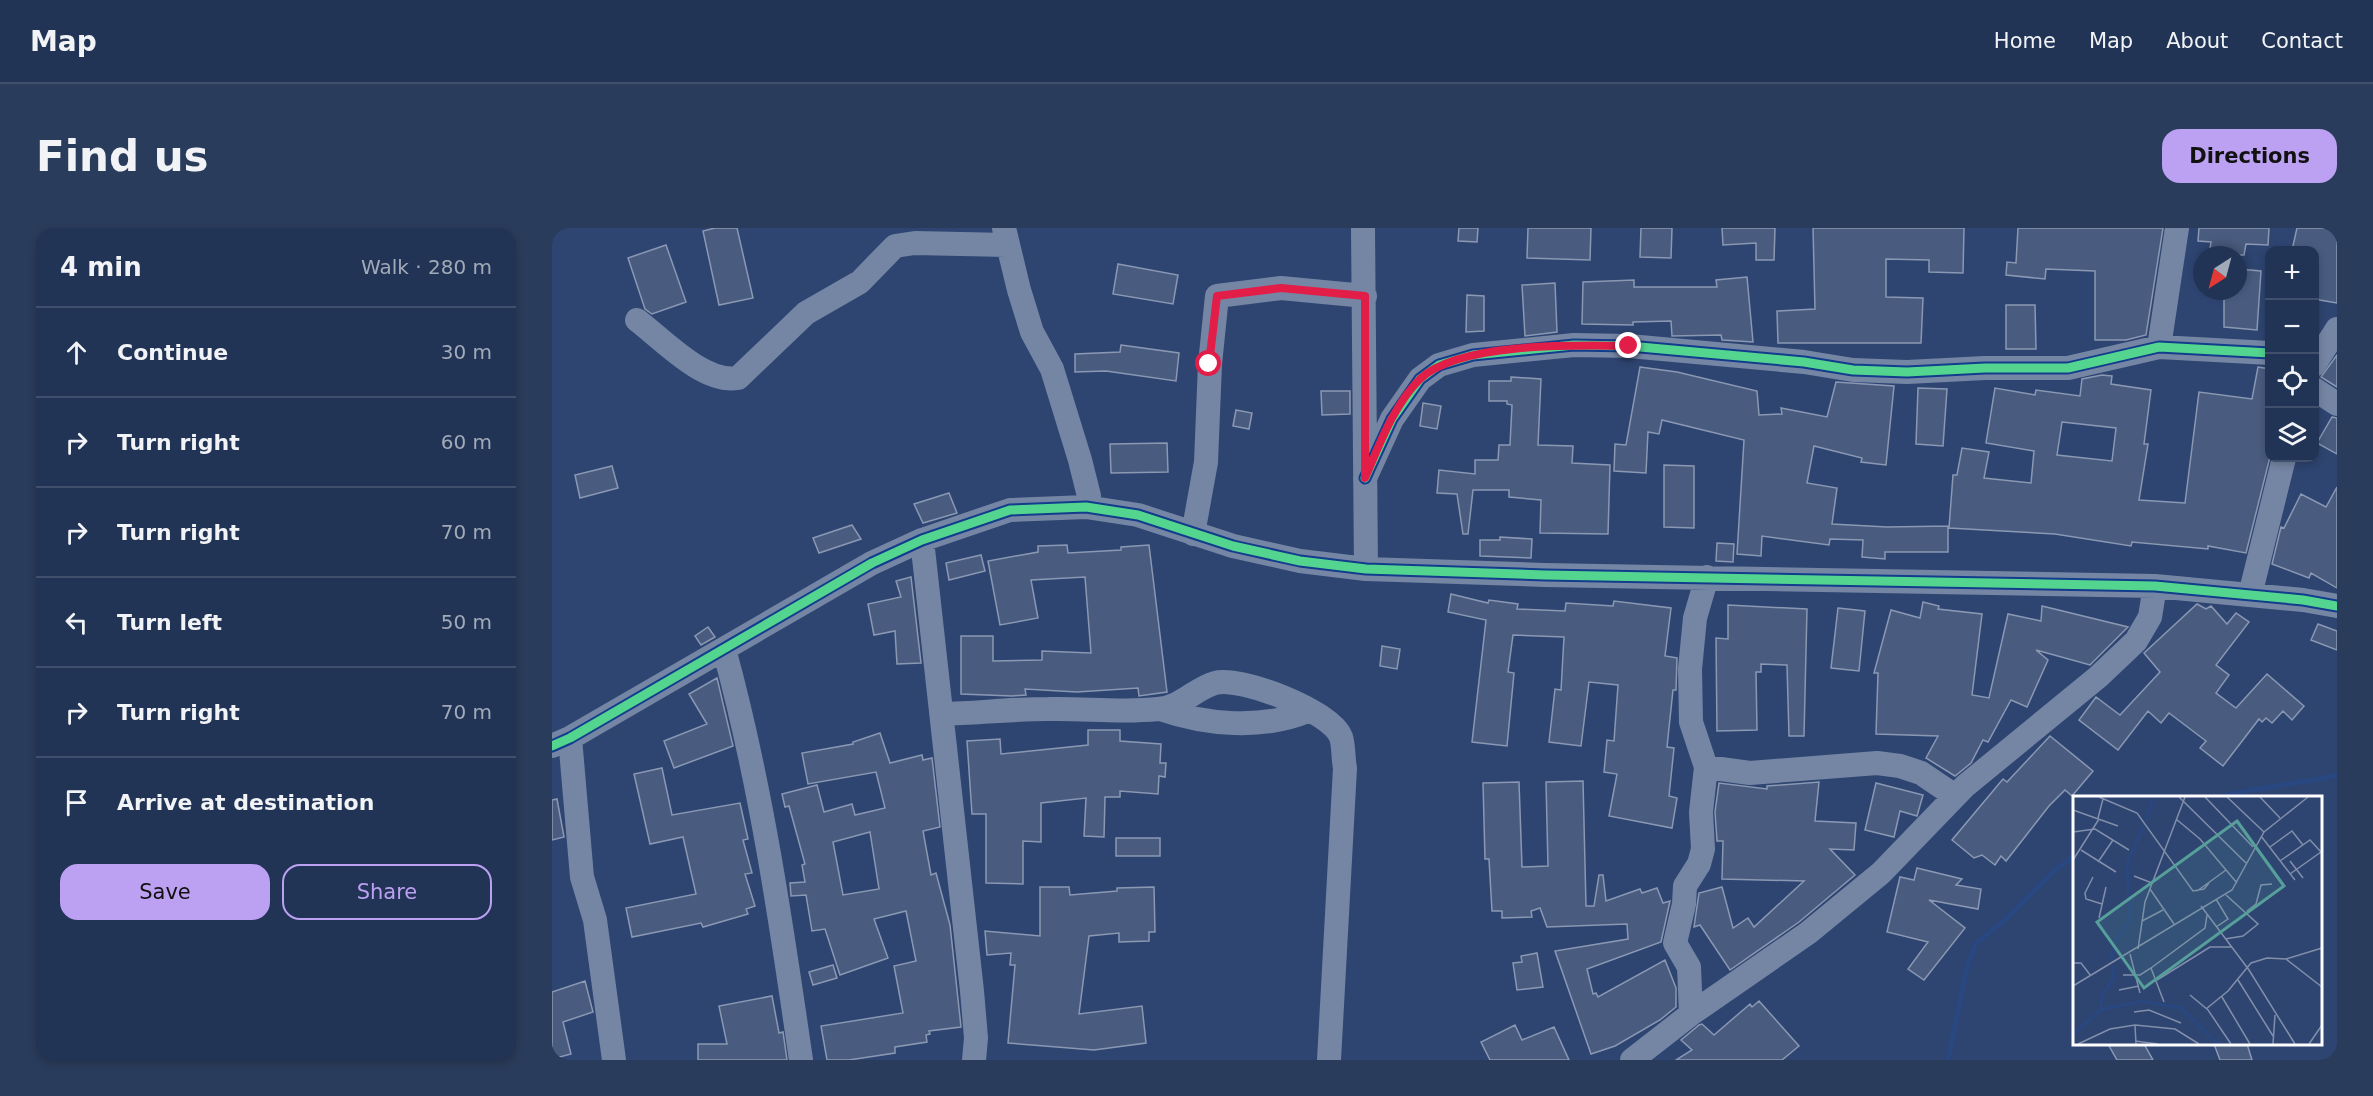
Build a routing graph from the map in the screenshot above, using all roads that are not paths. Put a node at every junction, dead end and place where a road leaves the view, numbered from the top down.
1 (1363, 228) edge
2 (2177, 228) edge
3 (1005, 237) edge
4 (1365, 296) junction
5 (638, 320) dead end
6 (2337, 329) edge
7 (2159, 347) junction
8 (2265, 353) edge
9 (2319, 357) edge
10 (2319, 392) edge
11 (2337, 404) edge
12 (2283, 462) edge
13 (1365, 478) junction
14 (1086, 507) junction
15 (1193, 534) junction
16 (922, 540) junction
17 (1366, 569) junction
18 (1696, 577) junction
19 (2155, 586) junction
20 (2250, 595) junction
21 (2337, 606) edge
22 (723, 649) junction
23 (1160, 709) junction
24 (1308, 711) junction
25 (943, 714) junction
26 (561, 742) edge
27 (1706, 766) junction
28 (1955, 796) junction
29 (1691, 1014) junction
30 (1635, 1059) edge
31 (614, 1060) edge
32 (801, 1060) edge
33 (974, 1060) edge
34 (1329, 1060) edge

1 - 4 street
2 - 7 street
3 - 5 street
3 - 14 street
4 - 13 street
4 - 15 street
6 - 9 street
7 - 8 street
7 - 13 street
10 - 11 street
12 - 20 street
13 - 17 street
14 - 15 street
14 - 16 street
15 - 17 street
16 - 22 street
16 - 25 street
17 - 18 street
18 - 19 street
18 - 27 street
19 - 20 street
19 - 28 street
20 - 21 street
22 - 26 street
22 - 32 street
23 - 24 street
23 - 24 street
23 - 25 street
24 - 34 street
25 - 33 street
26 - 31 street
27 - 28 street
27 - 29 street
28 - 29 street
29 - 30 street

